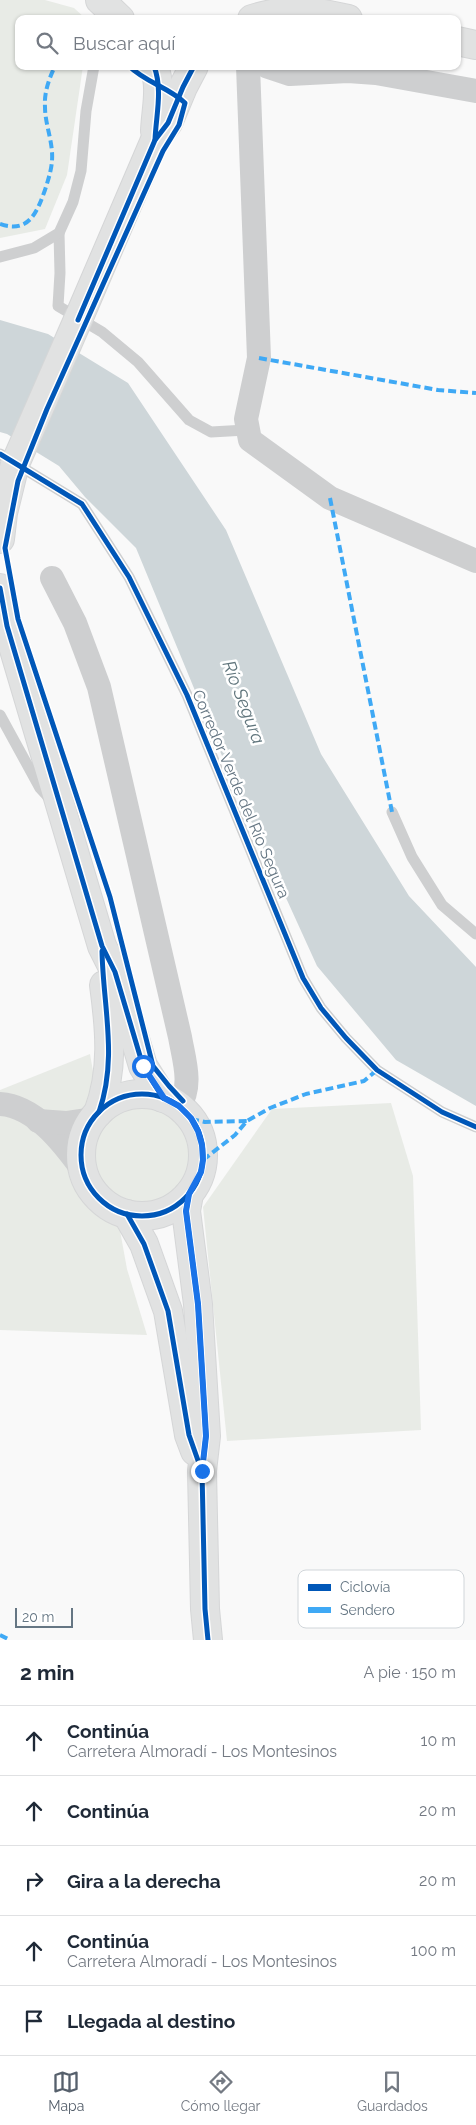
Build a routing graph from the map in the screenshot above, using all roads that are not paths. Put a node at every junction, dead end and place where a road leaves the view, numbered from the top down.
1 (264, 0) edge
2 (249, 15) edge
3 (267, 15) edge
4 (328, 15) edge
5 (461, 43) edge
6 (476, 45) edge
7 (93, 70) edge
8 (155, 70) edge
9 (192, 70) edge
10 (248, 70) edge
11 (278, 70) edge
12 (348, 70) edge
13 (348, 70) edge
14 (476, 91) edge
15 (155, 140) junction
16 (58, 233) junction
17 (0, 257) edge
18 (246, 430) junction
19 (8, 459) edge
20 (0, 539) edge
21 (476, 560) edge
22 (52, 578) dead end
23 (0, 588) edge
24 (0, 715) edge
25 (392, 812) dead end
26 (63, 814) junction
27 (476, 934) edge
28 (102, 946) junction
29 (171, 1102) junction
30 (0, 1104) edge
31 (95, 1116) junction
32 (38, 1121) junction
33 (476, 1127) edge
34 (82, 1168) junction
35 (189, 1194) junction
36 (127, 1214) junction
37 (202, 1471) junction
38 (208, 1640) edge

1 - 2 main road
3 - 4 main road
5 - 6 main road
7 - 16 lane
8 - 15 main road
9 - 15 main road
10 - 18 street
11 - 12 street
13 - 14 street
15 - 19 main road, bridge
16 - 17 lane
16 - 18 lane
18 - 21 street
19 - 20 main road
19 - 33 lane, Corredor Verde del Río Segura
22 - 29 street
23 - 26 main road
24 - 26 lane
25 - 27 lane
26 - 28 main road
28 - 29 main road
28 - 31 main road
29 - 31 main road
29 - 35 main road
30 - 32 street
31 - 32 street
31 - 34 main road
32 - 34 street
34 - 36 main road
35 - 36 main road
35 - 37 main road
36 - 37 main road
37 - 38 main road

